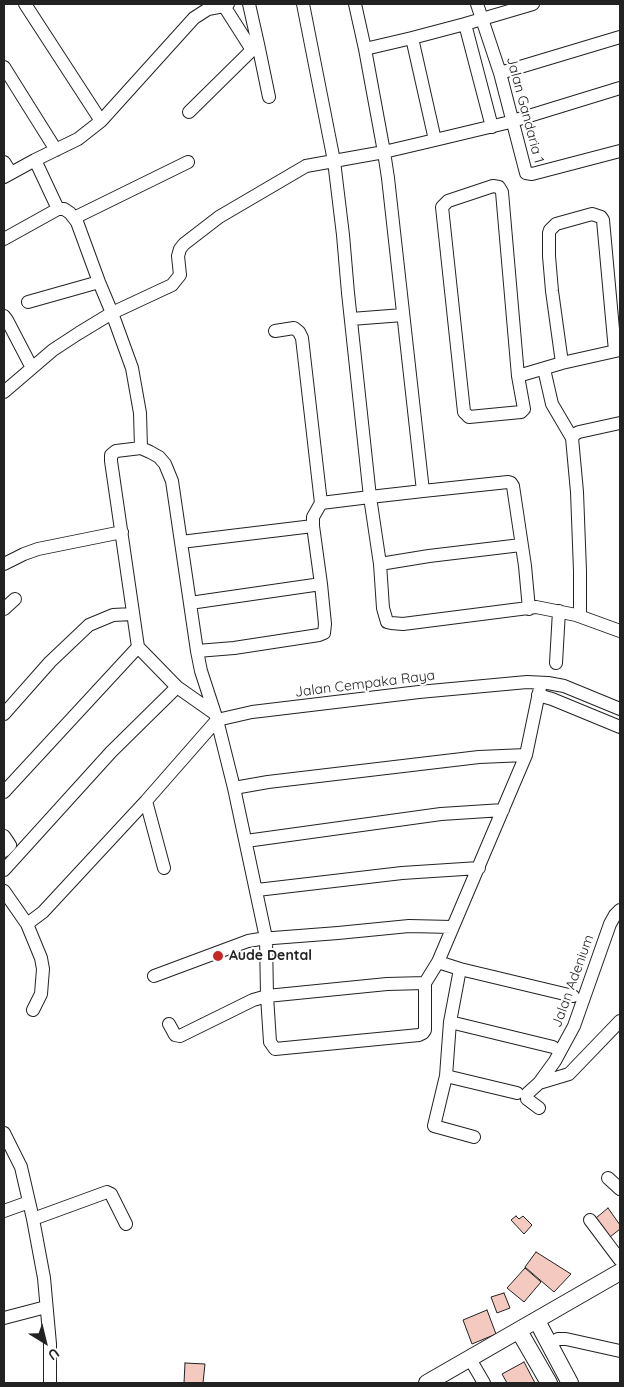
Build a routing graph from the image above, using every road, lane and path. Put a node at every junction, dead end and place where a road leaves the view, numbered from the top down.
1 (25, 4) edge
2 (249, 4) edge
3 (303, 4) edge
4 (355, 4) edge
5 (477, 4) edge
6 (533, 4) edge
7 (226, 5) edge
8 (483, 19) junction
9 (465, 24) junction
10 (620, 37) edge
11 (412, 38) junction
12 (255, 47) junction
13 (365, 49) junction
14 (4, 67) edge
15 (500, 73) junction
16 (620, 88) edge
17 (269, 97) dead end
18 (189, 112) dead end
19 (101, 121) junction
20 (502, 124) junction
21 (435, 140) junction
22 (56, 150) junction
23 (620, 151) edge
24 (384, 152) junction
25 (35, 160) junction
26 (334, 161) junction
27 (188, 162) dead end
28 (6, 171) edge
29 (58, 209) junction
30 (74, 218) junction
31 (4, 239) edge
32 (99, 282) junction
33 (28, 302) dead end
34 (112, 313) junction
35 (403, 315) junction
36 (4, 316) edge
37 (351, 319) junction
38 (276, 331) dead end
39 (618, 350) edge
40 (562, 363) junction
41 (32, 368) junction
42 (531, 373) junction
43 (4, 392) edge
44 (620, 423) edge
45 (572, 438) junction
46 (141, 448) junction
47 (423, 491) junction
48 (370, 497) junction
49 (320, 503) junction
50 (313, 526) junction
51 (122, 532) junction
52 (181, 542) junction
53 (521, 545) junction
54 (4, 564) edge
55 (380, 564) junction
56 (321, 584) junction
57 (15, 599) dead end
58 (190, 604) junction
59 (4, 609) edge
60 (543, 609) junction
61 (132, 614) junction
62 (580, 616) junction
63 (620, 631) edge
64 (138, 647) junction
65 (197, 651) junction
66 (556, 663) dead end
67 (177, 687) junction
68 (547, 690) junction
69 (620, 709) edge
70 (4, 714) edge
71 (216, 716) junction
72 (620, 727) edge
73 (526, 755) junction
74 (234, 788) junction
75 (4, 792) edge
76 (146, 801) junction
77 (504, 810) junction
78 (4, 836) edge
79 (246, 841) junction
80 (4, 851) edge
81 (164, 868) dead end
82 (479, 868) junction
83 (4, 870) edge
84 (256, 890) junction
85 (4, 891) edge
86 (620, 910) edge
87 (27, 924) junction
88 (452, 928) junction
89 (258, 939) junction
90 (450, 965) junction
91 (154, 976) dead end
92 (425, 982) junction
93 (573, 996) dead end
94 (262, 998) junction
95 (33, 1010) dead end
96 (620, 1021) edge
97 (450, 1022) junction
98 (169, 1024) dead end
99 (552, 1047) dead end
100 (446, 1076) junction
101 (538, 1083) junction
102 (517, 1093) dead end
103 (539, 1108) dead end
104 (4, 1133) edge
105 (474, 1137) dead end
106 (608, 1178) dead end
107 (620, 1189) edge
108 (29, 1202) junction
109 (4, 1211) edge
110 (33, 1219) junction
111 (590, 1220) dead end
112 (126, 1224) dead end
113 (620, 1260) edge
114 (620, 1272) edge
115 (46, 1306) junction
116 (4, 1318) edge
117 (537, 1321) junction
118 (520, 1330) junction
119 (549, 1345) junction
120 (620, 1351) edge
121 (470, 1359) junction
122 (50, 1383) edge
123 (427, 1383) edge
124 (484, 1383) edge
125 (549, 1383) edge
126 (570, 1383) edge

1 - 19 street
2 - 12 street
3 - 26 street
4 - 13 street
5 - 8 street, Jalan Gandaria 1
6 - 8 street
7 - 12 street
7 - 19 street
8 - 9 street
8 - 15 street, Jalan Gandaria 1
9 - 11 street
9 - 20 street
10 - 15 street
11 - 13 street
11 - 21 street
12 - 17 street
12 - 18 street
13 - 24 street
14 - 22 street
15 - 20 street, Jalan Gandaria 1
16 - 20 street
19 - 22 street
20 - 21 street
20 - 23 street, Jalan Gandaria 1
21 - 24 street
22 - 25 street
24 - 26 street
24 - 35 street
25 - 28 street
25 - 29 street
26 - 34 street
26 - 37 street
27 - 30 street
29 - 30 street
29 - 31 street
30 - 32 street
32 - 33 street
32 - 34 street
34 - 41 street
34 - 46 street
35 - 37 street
35 - 47 street
36 - 41 street
37 - 48 street
38 - 49 street
39 - 40 street
39 - 40 street
40 - 42 street
41 - 43 street
42 - 42 street
42 - 45 street
44 - 45 street
45 - 62 street
46 - 51 street
46 - 52 street
47 - 48 street
47 - 53 street
48 - 49 street
48 - 55 street
49 - 50 street
50 - 52 street
50 - 56 street
51 - 54 street
51 - 61 street
52 - 58 street
53 - 55 street
53 - 60 street
55 - 60 street
56 - 58 street
56 - 65 street
57 - 59 street
58 - 65 street
60 - 62 street
60 - 66 street
61 - 64 street
61 - 70 street
62 - 63 street
64 - 67 street
64 - 75 street
65 - 71 street
67 - 71 street
67 - 83 street
68 - 69 street
68 - 71 street, Jalan Cempaka Raya
68 - 72 street
68 - 73 street
71 - 74 street
71 - 76 street
73 - 74 street
73 - 77 street
74 - 79 street
76 - 81 street
76 - 87 street
77 - 79 street
77 - 82 street
78 - 80 street
79 - 84 street
82 - 84 street
82 - 88 street
84 - 89 street
85 - 87 street
86 - 101 street, Jalan Adenium
87 - 95 street
88 - 89 street
88 - 90 street
89 - 91 street
89 - 94 street
90 - 92 street
90 - 93 street
90 - 97 street
92 - 94 street
92 - 94 street
94 - 98 street
96 - 101 street
97 - 99 street
97 - 100 street
100 - 102 street
100 - 105 street
101 - 103 street, Jalan Adenium
104 - 108 street
106 - 107 street
108 - 109 street
108 - 110 street
110 - 112 street
110 - 115 street
111 - 113 street
114 - 117 main road
115 - 116 street
115 - 122 street
117 - 118 main road
117 - 119 main road
118 - 121 main road
118 - 125 main road
119 - 120 street
119 - 126 main road
121 - 123 main road
121 - 124 street

